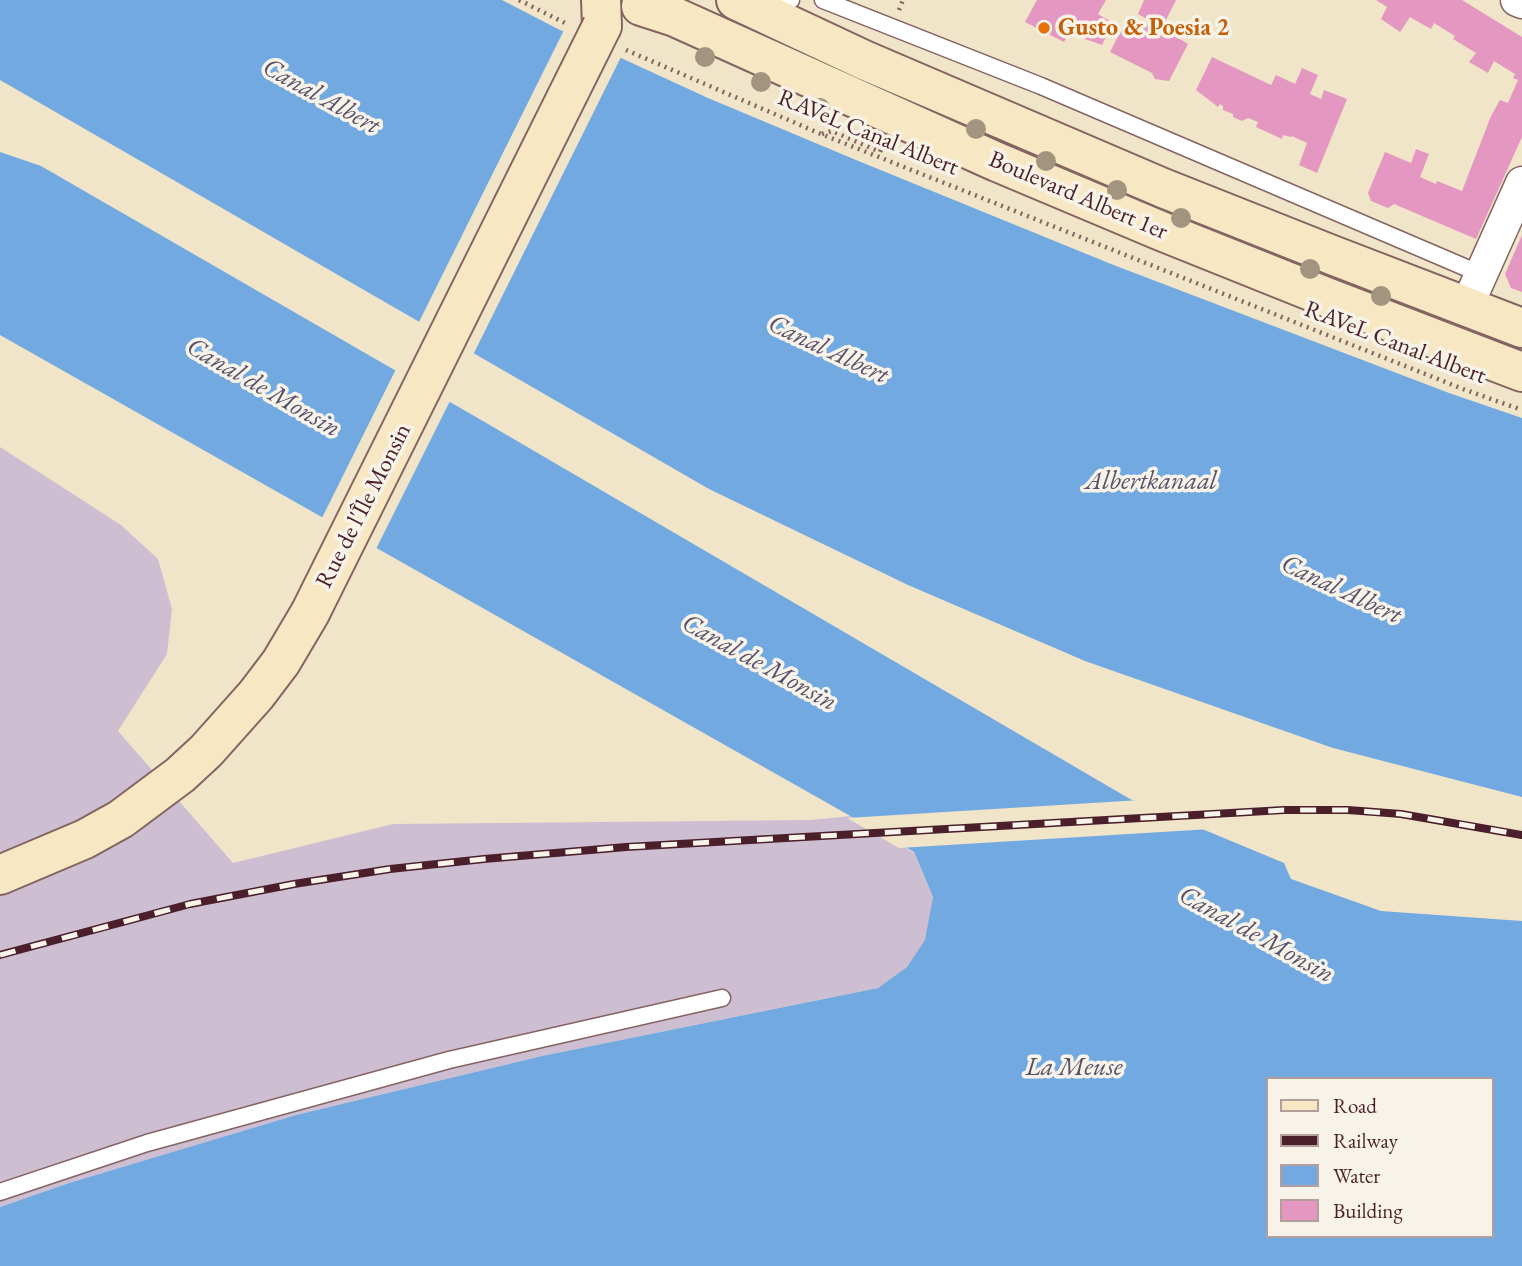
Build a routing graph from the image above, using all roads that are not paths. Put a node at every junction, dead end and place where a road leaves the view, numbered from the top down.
1 (823, 0) edge
2 (761, 3) edge
3 (616, 14) edge
4 (1522, 183) edge
5 (1481, 271) junction
6 (1466, 308) junction
7 (1522, 328) edge
8 (1512, 368) edge
9 (0, 875) edge
10 (722, 998) dead end
11 (0, 1192) edge

1 - 5 lane
2 - 6 main road, Boulevard Albert 1er
3 - 8 main road, Boulevard Albert 1er
3 - 9 main road, Rue de l'Île Monsin, bridge
4 - 5 street
5 - 6 street
6 - 7 main road, Boulevard Albert 1er
6 - 8 main road
10 - 11 lane

